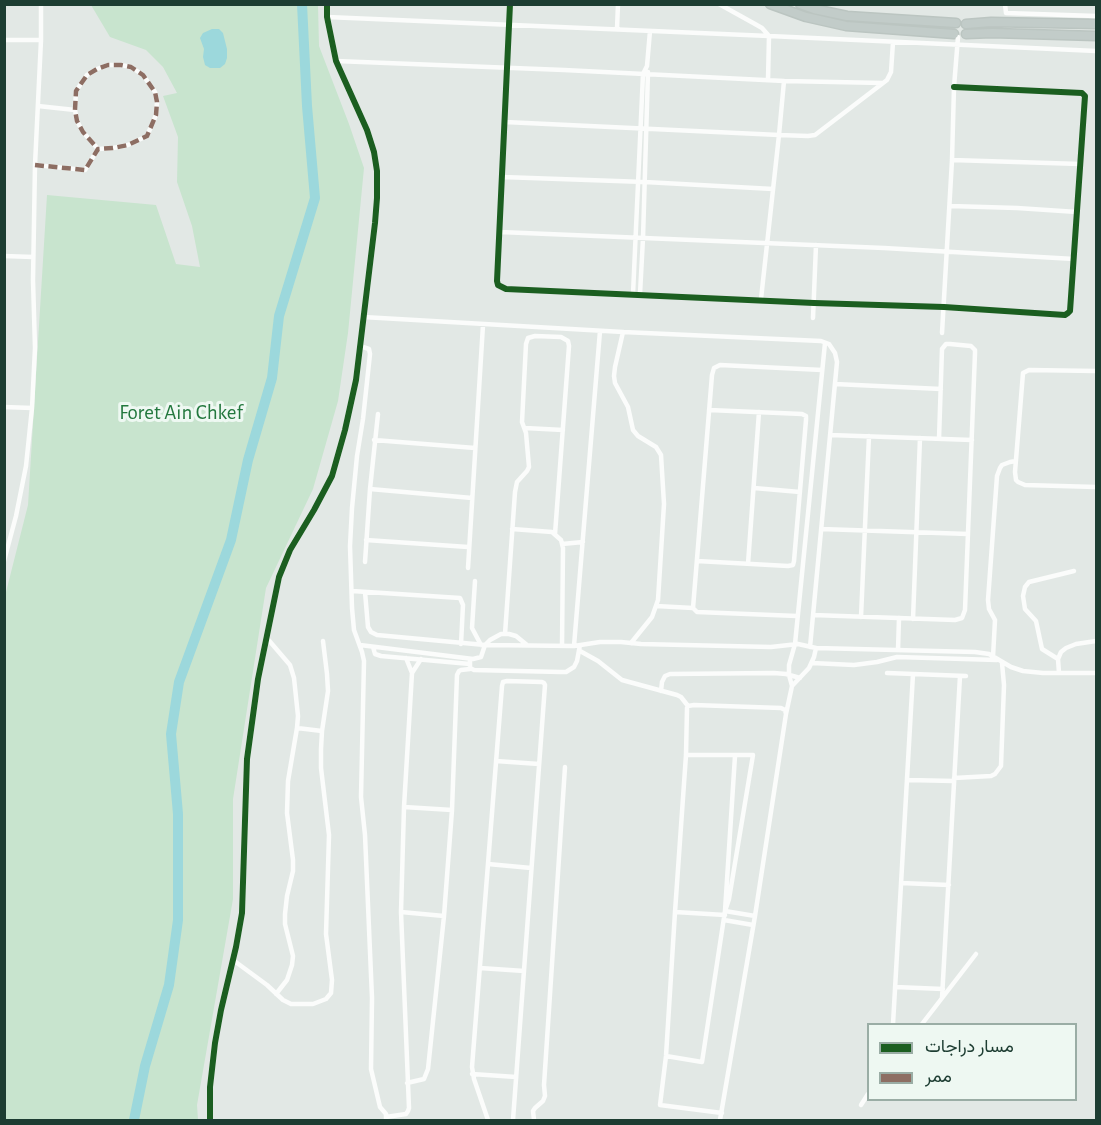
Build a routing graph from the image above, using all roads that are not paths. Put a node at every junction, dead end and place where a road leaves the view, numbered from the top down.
1 (41, 4) edge
2 (327, 4) edge
3 (510, 4) edge
4 (618, 4) edge
5 (719, 4) edge
6 (770, 4) edge
7 (800, 4) edge
8 (1005, 4) edge
9 (815, 7) edge
10 (1096, 16) edge
11 (327, 17) junction
12 (956, 22) junction
13 (966, 24) junction
14 (1096, 24) edge
15 (509, 25) junction
16 (617, 29) junction
17 (650, 31) junction
18 (769, 36) junction
19 (1096, 36) edge
20 (959, 37) junction
21 (4, 40) edge
22 (41, 40) junction
23 (893, 42) junction
24 (1096, 51) edge
25 (336, 61) junction
26 (647, 66) junction
27 (508, 68) junction
28 (643, 74) junction
29 (649, 74) junction
30 (768, 80) junction
31 (784, 81) junction
32 (883, 83) junction
33 (954, 87) junction
34 (38, 106) junction
35 (75, 110) junction
36 (505, 122) junction
37 (641, 128) junction
38 (647, 129) junction
39 (780, 135) junction
40 (98, 148) junction
41 (952, 160) junction
42 (1080, 164) junction
43 (35, 165) junction
44 (502, 177) junction
45 (639, 182) junction
46 (645, 182) junction
47 (773, 189) junction
48 (950, 206) junction
49 (1077, 212) junction
50 (500, 232) junction
51 (636, 237) junction
52 (643, 238) junction
53 (767, 243) junction
54 (816, 245) junction
55 (946, 251) junction
56 (4, 256) edge
57 (33, 256) junction
58 (1074, 259) junction
59 (633, 294) junction
60 (640, 294) junction
61 (761, 299) junction
62 (814, 303) junction
63 (944, 307) junction
64 (363, 317) junction
65 (813, 318) dead end
66 (483, 325) junction
67 (550, 327) junction
68 (600, 331) junction
69 (623, 332) junction
70 (942, 333) dead end
71 (549, 336) junction
72 (825, 343) junction
73 (360, 346) junction
74 (822, 369) junction
75 (1096, 371) edge
76 (835, 384) junction
77 (941, 389) junction
78 (4, 407) edge
79 (32, 408) junction
80 (709, 410) junction
81 (759, 412) junction
82 (378, 414) dead end
83 (525, 428) junction
84 (563, 430) junction
85 (830, 435) junction
86 (869, 436) junction
87 (920, 438) junction
88 (939, 439) junction
89 (374, 440) junction
90 (972, 440) junction
91 (475, 448) junction
92 (1016, 462) junction
93 (1096, 487) edge
94 (753, 488) junction
95 (370, 489) junction
96 (800, 492) junction
97 (472, 498) junction
98 (512, 529) junction
99 (821, 529) junction
100 (865, 530) junction
101 (916, 532) junction
102 (555, 534) junction
103 (968, 534) junction
104 (366, 540) junction
105 (582, 542) junction
106 (562, 544) junction
107 (468, 547) junction
108 (4, 561) edge
109 (697, 561) junction
110 (365, 562) dead end
111 (748, 564) junction
112 (468, 568) dead end
113 (1074, 571) dead end
114 (475, 581) dead end
115 (352, 591) junction
116 (365, 592) junction
117 (656, 606) junction
118 (693, 608) junction
119 (813, 615) junction
120 (797, 616) junction
121 (861, 616) junction
122 (899, 618) junction
123 (913, 619) junction
124 (505, 634) junction
125 (266, 637) junction
126 (323, 641) dead end
127 (1096, 641) edge
128 (631, 643) junction
129 (461, 644) junction
130 (795, 644) junction
131 (360, 645) junction
132 (483, 645) junction
133 (526, 645) junction
134 (562, 646) junction
135 (574, 646) junction
136 (373, 647) junction
137 (810, 647) junction
138 (580, 648) junction
139 (816, 648) junction
140 (898, 650) junction
141 (993, 657) junction
142 (406, 658) junction
143 (421, 659) junction
144 (1058, 659) junction
145 (1000, 662) junction
146 (812, 663) junction
147 (470, 664) junction
148 (523, 671) junction
149 (412, 673) junction
150 (887, 673) dead end
151 (1059, 673) junction
152 (1096, 673) edge
153 (913, 674) junction
154 (789, 675) junction
155 (800, 678) junction
156 (523, 681) junction
157 (792, 686) junction
158 (661, 691) junction
159 (688, 706) junction
160 (786, 714) junction
161 (297, 728) junction
162 (322, 731) junction
163 (686, 755) junction
164 (735, 756) junction
165 (496, 761) junction
166 (539, 764) junction
167 (564, 767) dead end
168 (954, 779) junction
169 (908, 780) junction
170 (404, 807) junction
171 (452, 810) junction
172 (488, 864) junction
173 (531, 868) junction
174 (901, 883) junction
175 (949, 885) junction
176 (401, 912) junction
177 (675, 912) junction
178 (725, 915) junction
179 (444, 916) junction
180 (755, 916) junction
181 (753, 925) junction
182 (976, 954) dead end
183 (233, 960) junction
184 (480, 968) junction
185 (524, 971) junction
186 (895, 987) junction
187 (943, 989) junction
188 (276, 993) junction
189 (942, 998) junction
190 (893, 1023) edge
191 (923, 1023) edge
192 (666, 1056) junction
193 (472, 1074) junction
194 (516, 1077) junction
195 (407, 1083) junction
196 (867, 1096) edge
197 (861, 1105) dead end
198 (722, 1113) junction
199 (386, 1119) edge
200 (210, 1120) edge
201 (488, 1120) edge
202 (513, 1120) edge
203 (525, 1120) edge
204 (534, 1120) edge
205 (720, 1120) edge

1 - 22 street
2 - 11 street
3 - 15 street
4 - 16 street
5 - 18 street
6 - 20 highway
7 - 9 highway
8 - 10 street
9 - 12 highway
11 - 15 street
11 - 25 street
12 - 13 highway
12 - 20 highway
13 - 14 highway
13 - 20 highway
15 - 16 street
15 - 27 street
16 - 17 street
17 - 18 street
17 - 26 street
18 - 23 street
18 - 30 street
19 - 20 highway
20 - 23 street
20 - 24 street
20 - 33 street
21 - 22 street
22 - 34 street
23 - 32 street
25 - 27 street
25 - 64 street
26 - 28 street
26 - 29 street
27 - 28 street
27 - 36 street
28 - 29 street
28 - 37 street
29 - 30 street
29 - 38 street
30 - 31 street
31 - 32 street
31 - 39 street
32 - 39 street
33 - 41 street
33 - 42 street
34 - 35 street
34 - 43 street
35 - 40 street
35 - 40 street
36 - 37 street
36 - 44 street
37 - 38 street
37 - 45 street
38 - 39 street
38 - 46 street
39 - 47 street
40 - 43 street
41 - 42 street
41 - 48 street
42 - 49 street
43 - 57 street
44 - 45 street
44 - 50 street
45 - 46 street
45 - 51 street
46 - 47 street
46 - 52 street
47 - 53 street
48 - 49 street
48 - 55 street
49 - 58 street
50 - 51 street
50 - 59 street
51 - 52 street
51 - 59 street
52 - 53 street
52 - 60 street
53 - 54 street
53 - 61 street
54 - 55 street
54 - 62 street
55 - 58 street
55 - 63 street
56 - 57 street
57 - 79 street
58 - 63 street
59 - 60 street
60 - 61 street
61 - 62 street
62 - 63 street
62 - 65 street
63 - 70 street
64 - 66 street
64 - 73 street
66 - 67 street
66 - 91 street
67 - 68 street
67 - 71 street
68 - 69 street
68 - 105 street
69 - 72 street
69 - 117 street
71 - 83 street
71 - 84 street
72 - 74 street
72 - 76 street
73 - 115 street
73 - 125 street
74 - 80 street
74 - 120 street
75 - 92 street
76 - 77 street
76 - 85 street
77 - 88 street
77 - 90 street
78 - 79 street
79 - 108 street
80 - 81 street
80 - 109 street
81 - 94 street
81 - 96 street
82 - 89 street
83 - 84 street
83 - 98 street
84 - 102 street
85 - 86 street
85 - 99 street
86 - 87 street
86 - 100 street
87 - 88 street
87 - 101 street
88 - 90 street
89 - 91 street
89 - 95 street
90 - 103 street
91 - 97 street
92 - 93 street
92 - 141 street
94 - 96 street
94 - 111 street
95 - 97 street
95 - 104 street
96 - 111 street
97 - 107 street
98 - 102 street
98 - 124 street
99 - 100 street
99 - 119 street
100 - 101 street
100 - 121 street
101 - 103 street
101 - 123 street
102 - 106 street
103 - 123 street
104 - 107 street
104 - 110 street
105 - 106 street
105 - 135 street
106 - 134 street
107 - 112 street
109 - 111 street
109 - 118 street
113 - 144 street
114 - 132 street
115 - 116 street
115 - 131 street
116 - 129 street
116 - 129 street
117 - 118 street
117 - 128 street
118 - 120 street
119 - 121 street
119 - 137 street
120 - 130 street
121 - 122 street
122 - 123 street
122 - 140 street
124 - 132 street
124 - 133 street
125 - 161 street
125 - 183 street
126 - 162 street
127 - 144 street
128 - 130 street
128 - 138 street
129 - 132 street
130 - 137 street
130 - 154 street
131 - 136 street
131 - 199 street
132 - 133 street
132 - 147 street
133 - 134 street
134 - 135 street
135 - 138 street
136 - 142 street
136 - 147 street
137 - 139 street
138 - 148 street
138 - 158 street
139 - 140 street
139 - 146 street
140 - 141 street
141 - 145 street
142 - 143 street
142 - 149 street
143 - 147 street
143 - 149 street
144 - 151 street
145 - 146 street
145 - 151 street
145 - 168 street
146 - 155 street
147 - 148 street
147 - 171 street
148 - 156 street
149 - 170 street
150 - 153 street
151 - 152 street
153 - 168 street
153 - 169 street
154 - 155 street
154 - 157 street
154 - 158 street
155 - 157 street
156 - 165 street
156 - 166 street
157 - 160 street
158 - 159 street
159 - 160 street
159 - 163 street
160 - 180 street
161 - 162 street
161 - 188 street
162 - 188 street
163 - 164 street
163 - 177 street
164 - 178 street
164 - 178 street
165 - 166 street
165 - 172 street
166 - 173 street
167 - 204 street
168 - 169 street
168 - 175 street
169 - 174 street
170 - 171 street
170 - 176 street
171 - 179 street
172 - 173 street
172 - 184 street
173 - 185 street
174 - 175 street
174 - 186 street
175 - 187 street
176 - 179 street
176 - 195 street
177 - 178 street
177 - 192 street
178 - 180 street
178 - 181 street
178 - 192 street
179 - 195 street
180 - 181 street
181 - 198 street
182 - 189 street
183 - 188 street
183 - 200 street
184 - 185 street
184 - 193 street
185 - 194 street
186 - 187 street
186 - 190 street
187 - 189 street
189 - 191 street
192 - 198 street
193 - 194 street
193 - 201 street
194 - 202 street
195 - 199 street
196 - 197 street
198 - 205 street
203 - 204 street

